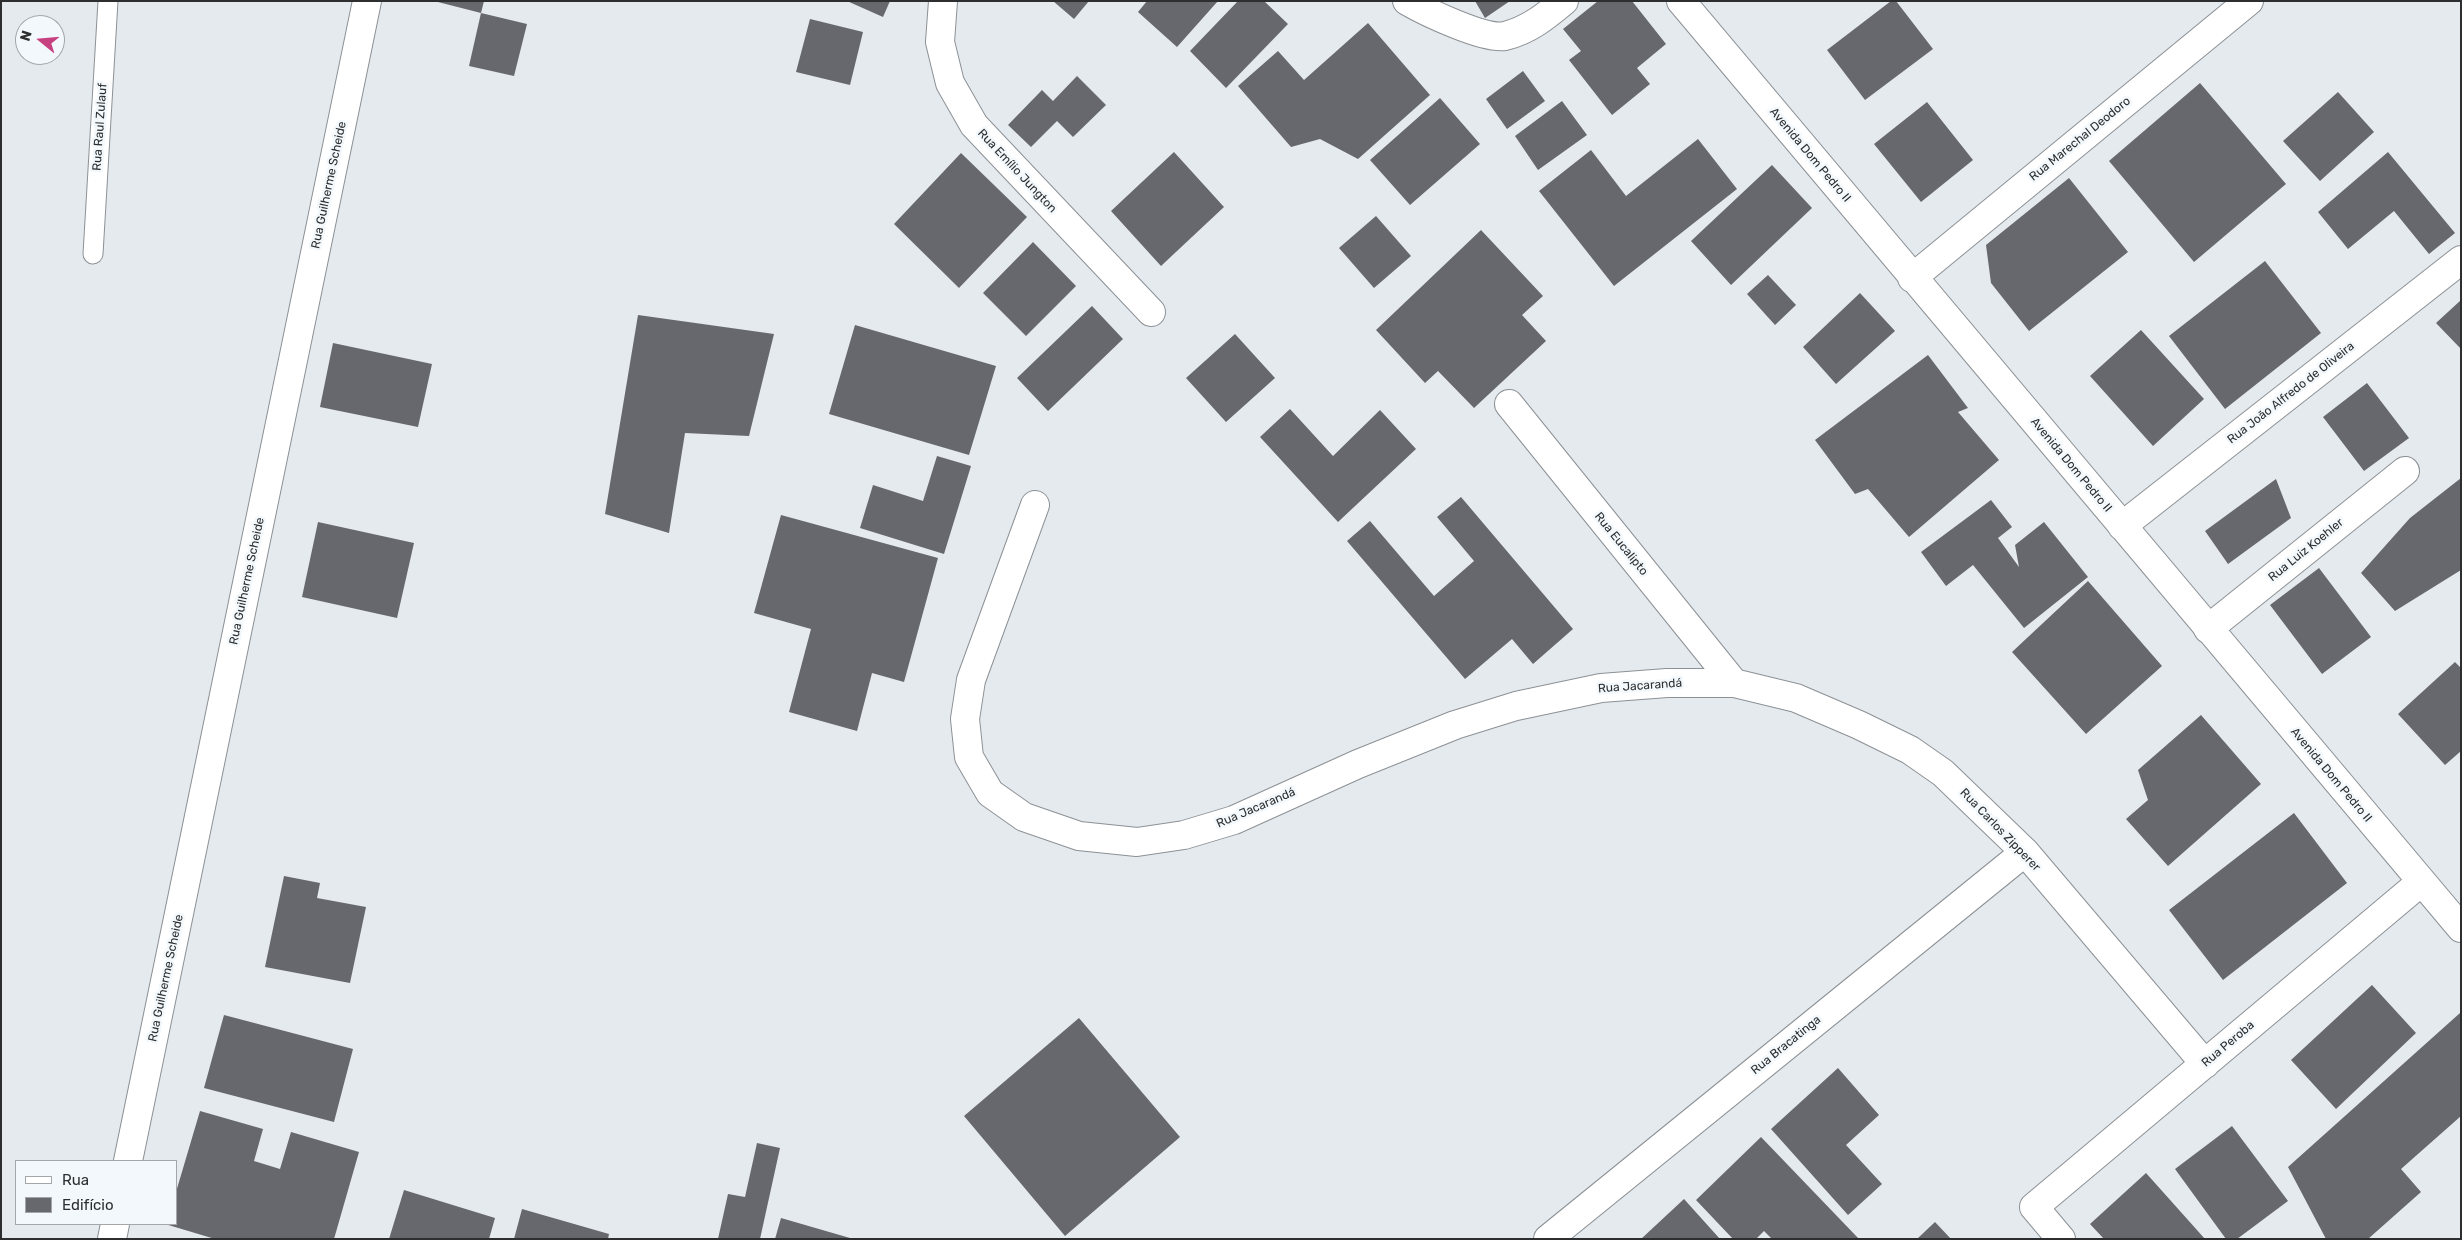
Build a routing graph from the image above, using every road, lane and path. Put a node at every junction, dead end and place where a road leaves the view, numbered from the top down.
1 (108, 1) edge
2 (367, 1) edge
3 (943, 1) edge
4 (1408, 1) edge
5 (1564, 1) edge
6 (1681, 1) edge
7 (2249, 1) edge
8 (93, 254) dead end
9 (2461, 260) edge
10 (1912, 278) junction
11 (1150, 312) dead end
12 (1509, 404) dead end
13 (2405, 471) dead end
14 (1035, 505) dead end
15 (2122, 526) junction
16 (2208, 629) junction
17 (1734, 684) junction
18 (2025, 852) junction
19 (2421, 882) junction
20 (2458, 919) edge
21 (2204, 1064) junction
22 (128, 1160) edge
23 (115, 1225) edge
24 (112, 1239) edge
25 (1548, 1239) edge
26 (2061, 1239) edge

1 - 8 lane, Rua Raul Zulauf
2 - 22 street, Rua Guilherme Scheide
3 - 11 street, Rua Emílio Jungton
4 - 5 street
6 - 10 street, Avenida Dom Pedro II
7 - 10 street, Rua Marechal Deodoro
9 - 15 street, Rua João Alfredo de Oliveira
10 - 15 street, Avenida Dom Pedro II
12 - 17 street, Rua Eucalipto
13 - 16 street, Rua Luiz Koehler
14 - 17 street, Rua Jacarandá
15 - 16 street, Avenida Dom Pedro II
16 - 19 street, Avenida Dom Pedro II
17 - 18 street, Rua Carlos Zipperer
18 - 21 street, Rua Carlos Zipperer
18 - 25 street, Rua Bracatinga
19 - 20 street, Avenida Dom Pedro II
19 - 21 street, Rua Peroba
21 - 26 street, Rua Peroba
23 - 24 street

